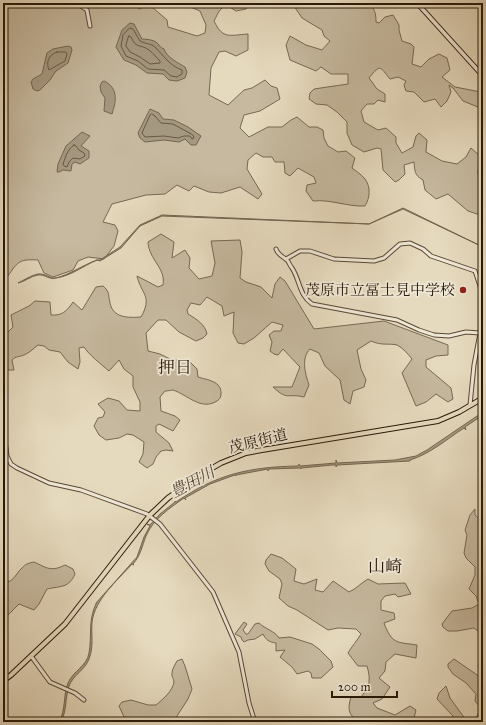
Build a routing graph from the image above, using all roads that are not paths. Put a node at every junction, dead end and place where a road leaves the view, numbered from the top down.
1 (80, 3) edge
2 (417, 3) edge
3 (90, 26) dead end
4 (483, 76) edge
5 (276, 249) dead end
6 (286, 259) junction
7 (483, 295) edge
8 (483, 317) edge
9 (480, 333) junction
10 (483, 398) edge
11 (470, 405) junction
12 (3, 424) edge
13 (151, 516) junction
14 (31, 656) junction
15 (3, 681) edge
16 (84, 700) dead end
17 (255, 722) edge

1 - 3 street
2 - 4 main road
5 - 6 street
6 - 7 street
6 - 9 street
8 - 9 street
9 - 11 street
10 - 11 main road, 茂原街道
11 - 13 main road, 茂原街道
12 - 13 street
13 - 14 main road, 茂原街道
13 - 17 street
14 - 15 main road, 茂原街道
14 - 16 street

